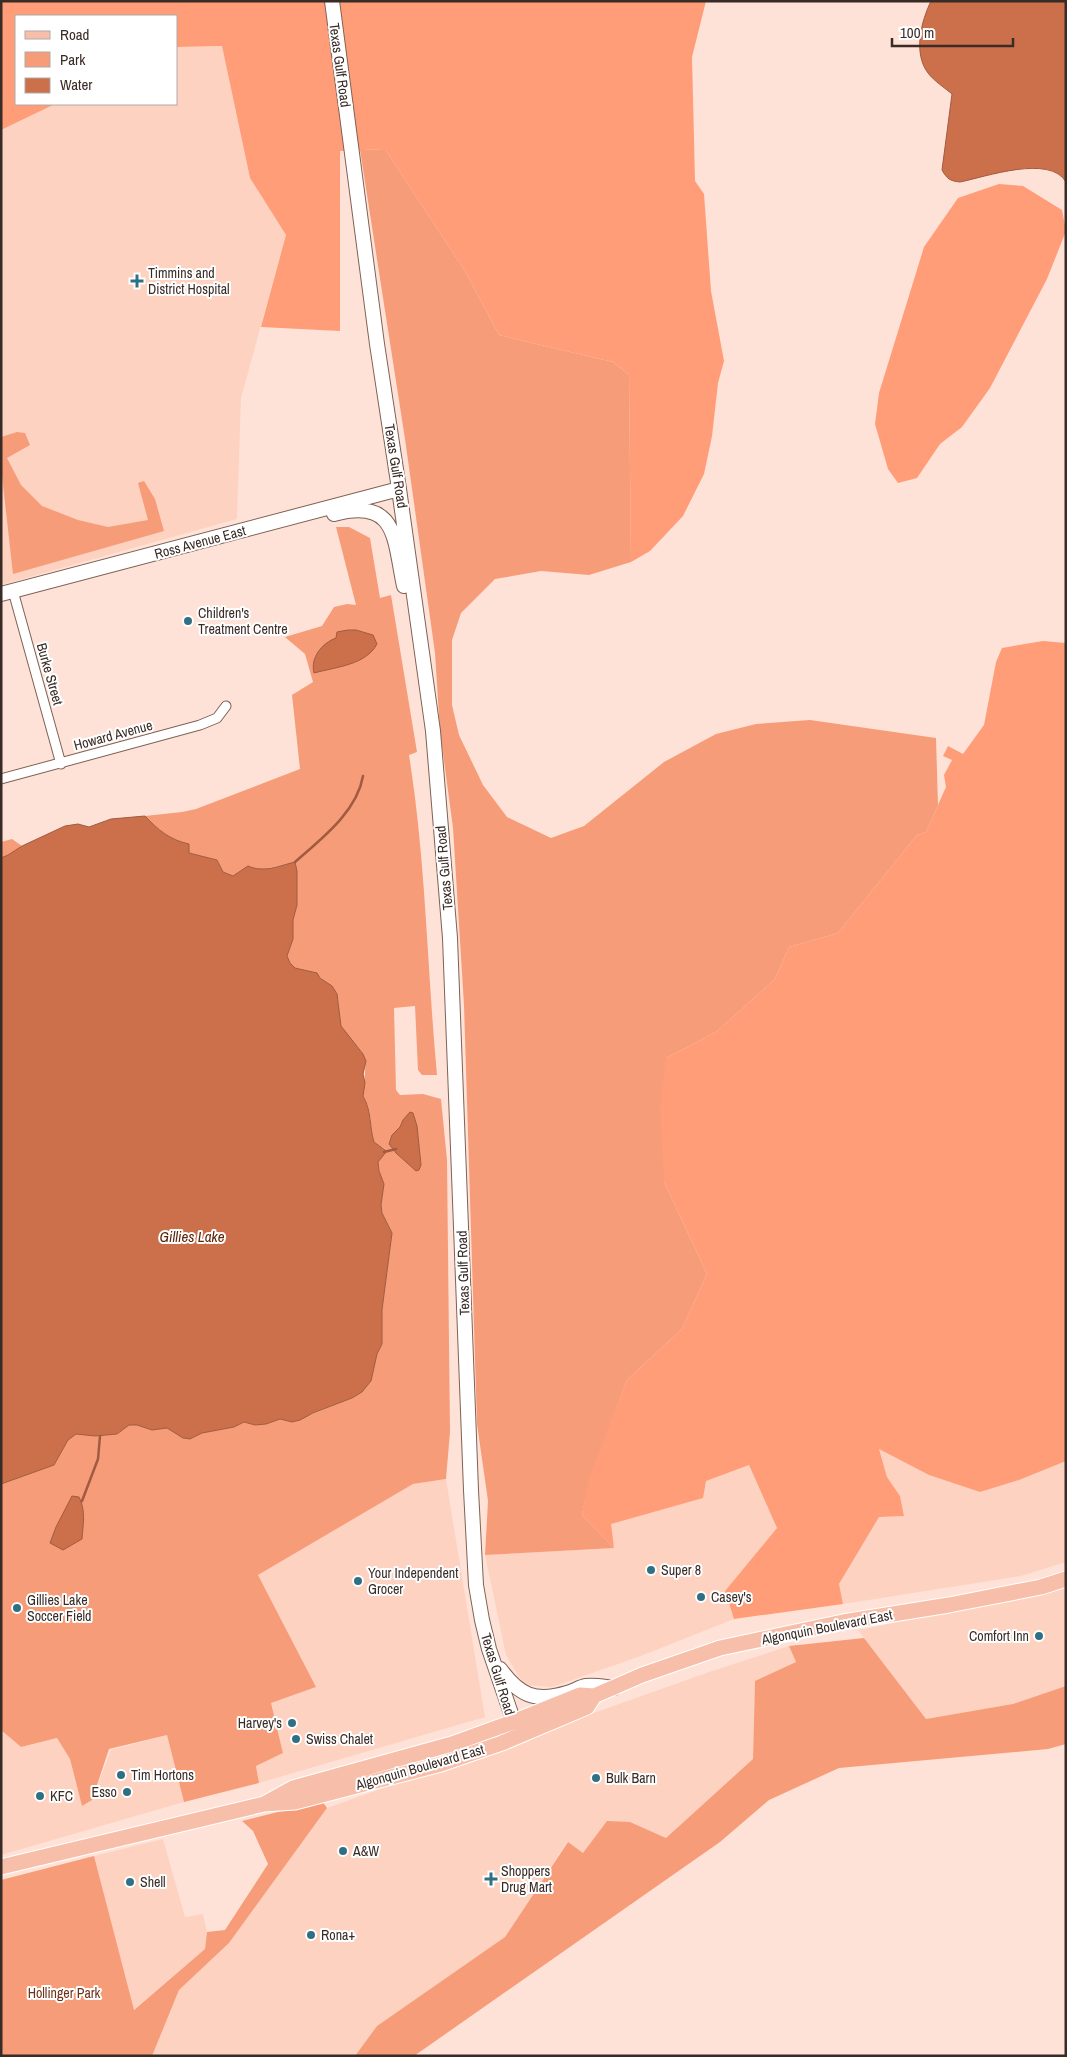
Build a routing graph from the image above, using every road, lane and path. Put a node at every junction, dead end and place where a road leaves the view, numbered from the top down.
1 (332, 1) edge
2 (399, 489) junction
3 (279, 520) junction
4 (7, 593) edge
5 (417, 616) junction
6 (226, 706) dead end
7 (61, 764) junction
8 (1, 779) edge
9 (1066, 1580) edge
10 (494, 1663) junction
11 (614, 1688) junction
12 (516, 1729) junction
13 (1, 1867) edge

1 - 2 main road, Texas Gulf Road
2 - 3 main road, Ross Avenue East
2 - 5 main road, Texas Gulf Road
3 - 4 main road, Ross Avenue East
3 - 5 main road
4 - 7 street, Burke Street
5 - 10 main road, Texas Gulf Road
6 - 7 street, Howard Avenue
7 - 8 street, Howard Avenue
9 - 11 main road, Algonquin Boulevard East
10 - 11 main road
10 - 12 main road, Texas Gulf Road
11 - 12 main road, Algonquin Boulevard East
12 - 13 main road, Algonquin Boulevard East

